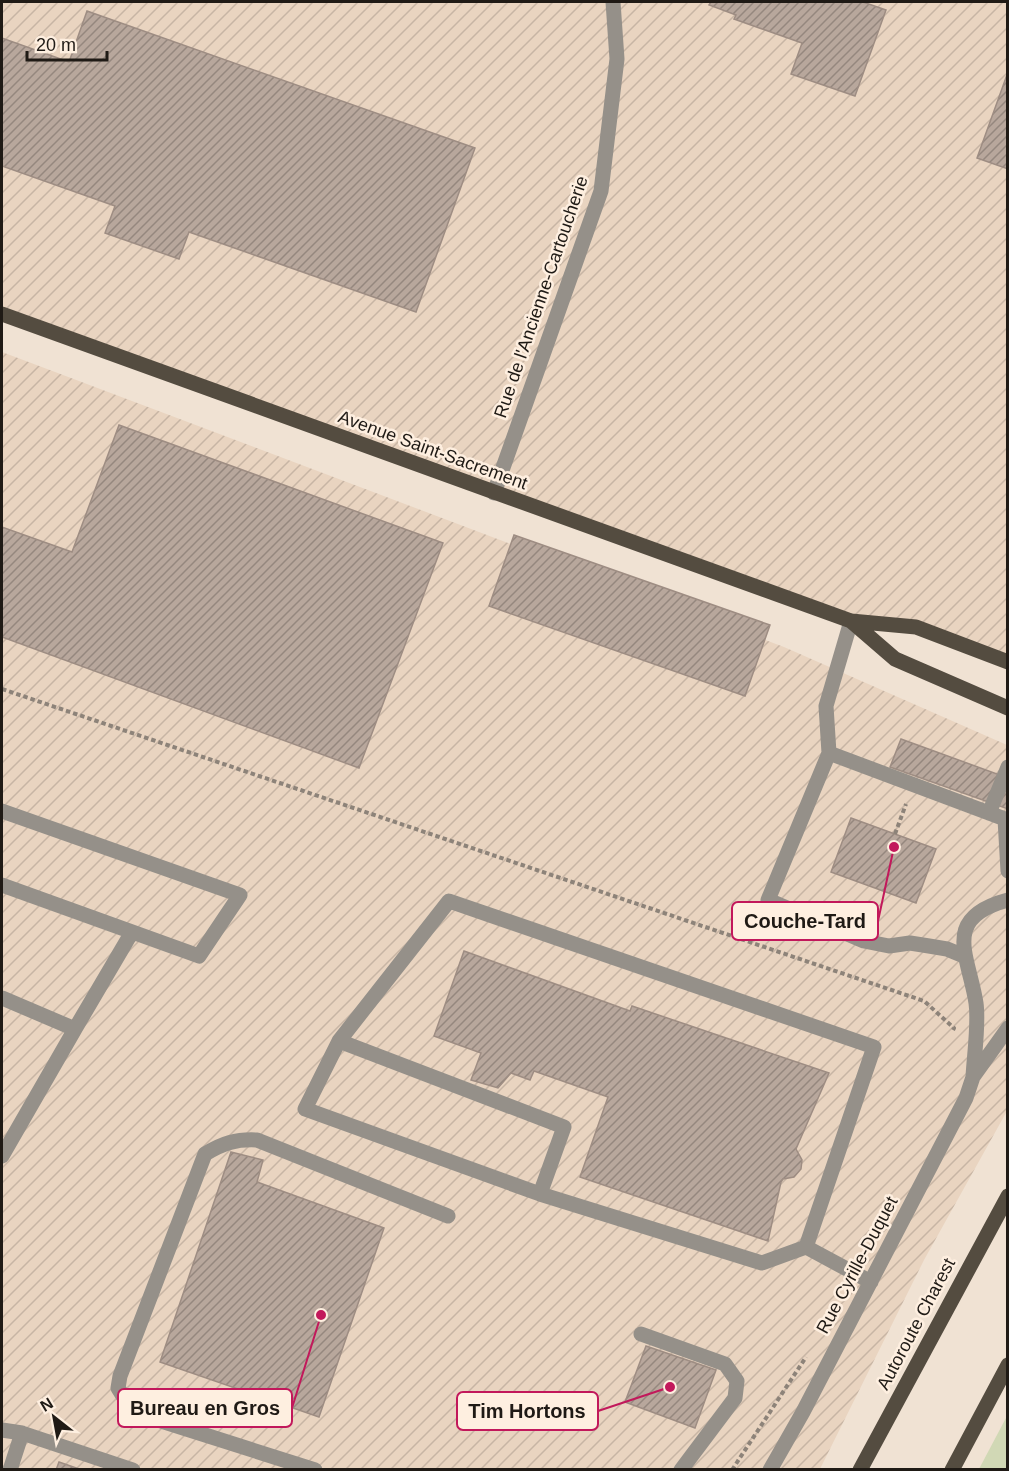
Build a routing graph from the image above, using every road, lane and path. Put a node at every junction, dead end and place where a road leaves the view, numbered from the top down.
1 (613, 2) edge
2 (2, 314) edge
3 (494, 493) junction
4 (851, 621) junction
5 (1008, 662) edge
6 (2, 689) edge
7 (1008, 708) edge
8 (829, 753) junction
9 (1008, 767) edge
10 (913, 784) junction
11 (2, 811) edge
12 (989, 813) junction
13 (895, 834) dead end
14 (1008, 871) edge
15 (2, 885) edge
16 (1008, 900) edge
17 (132, 932) junction
18 (964, 956) junction
19 (2, 998) edge
20 (1008, 1028) edge
21 (75, 1029) junction
22 (953, 1039) dead end
23 (339, 1041) junction
24 (973, 1077) junction
25 (2, 1156) edge
26 (540, 1194) junction
27 (1008, 1196) edge
28 (448, 1216) dead end
29 (806, 1247) junction
30 (871, 1282) junction
31 (641, 1334) dead end
32 (811, 1349) dead end
33 (1008, 1365) edge
34 (2, 1430) edge
35 (22, 1433) junction
36 (10, 1470) edge
37 (133, 1470) edge
38 (315, 1470) edge
39 (681, 1470) edge
40 (732, 1470) edge
41 (771, 1470) edge
42 (860, 1470) edge
43 (952, 1470) edge

1 - 3 street, Rue de l'Ancienne-Cartoucherie
2 - 3 main road, Avenue Saint-Sacrement
3 - 4 main road, Avenue Saint-Sacrement
4 - 5 main road, Avenue Saint-Sacrement
4 - 7 main road, Avenue Saint-Sacrement
4 - 8 street
6 - 22 path
8 - 10 street
8 - 18 street
9 - 12 street
10 - 12 street
10 - 13 path
11 - 17 street
12 - 14 street
15 - 17 street
16 - 18 street, Rue Cyrille-Duquet
17 - 21 street
18 - 24 street, Rue Cyrille-Duquet
19 - 21 street
20 - 24 street, Rue Cyrille-Duquet
21 - 25 street
23 - 26 street
23 - 26 street
23 - 29 street
24 - 30 street, Rue Cyrille-Duquet
26 - 29 street
27 - 42 main road, Autoroute Charest
28 - 38 street
29 - 30 street
30 - 41 street, Rue Cyrille-Duquet
31 - 39 street
32 - 40 path
33 - 43 main road
34 - 35 street
35 - 36 street
35 - 37 street

